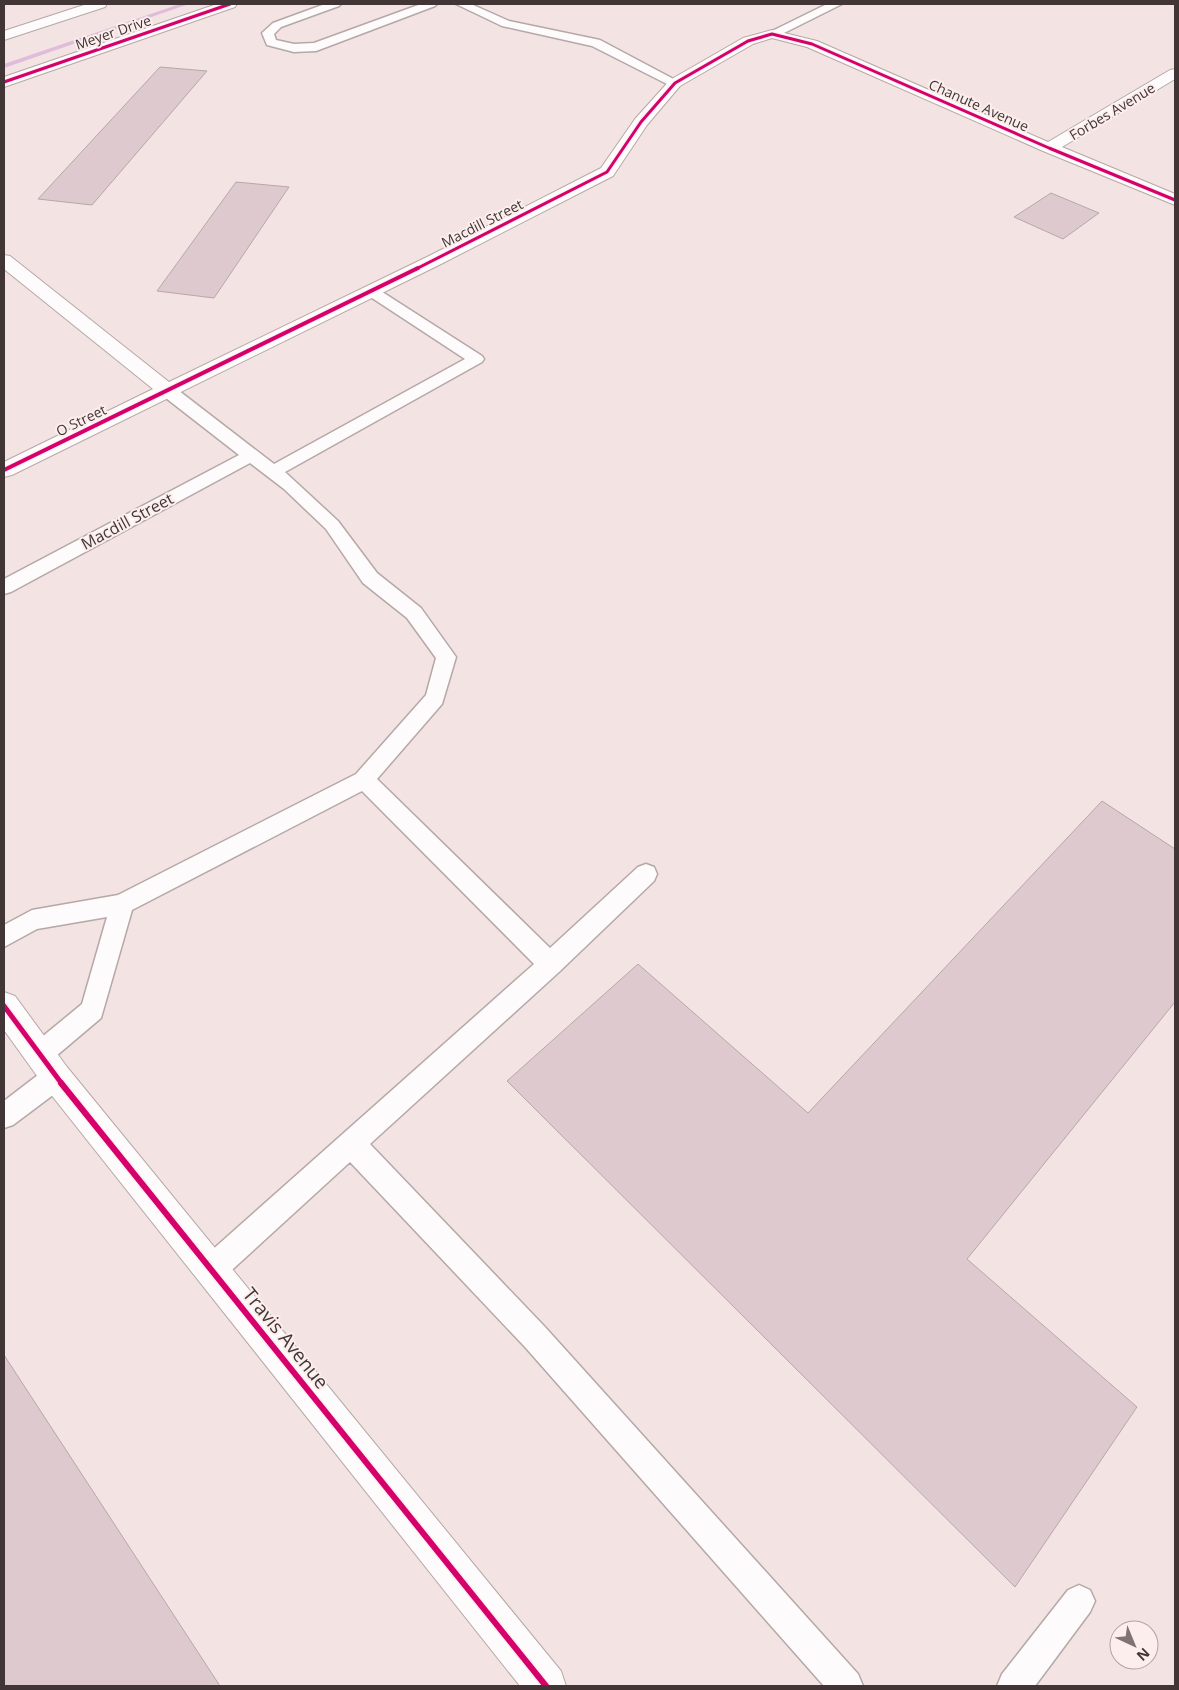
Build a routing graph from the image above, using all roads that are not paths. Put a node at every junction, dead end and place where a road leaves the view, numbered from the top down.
1 (100, 4) edge
2 (230, 4) edge
3 (335, 4) edge
4 (431, 4) edge
5 (462, 4) edge
6 (836, 4) edge
7 (772, 34) junction
8 (4, 36) edge
9 (1175, 73) edge
10 (4, 82) edge
11 (676, 83) junction
12 (1049, 148) junction
13 (1175, 200) edge
14 (4, 260) edge
15 (371, 292) junction
16 (168, 391) junction
17 (250, 456) junction
18 (4, 470) edge
19 (272, 472) junction
20 (4, 587) edge
21 (364, 780) junction
22 (646, 874) dead end
23 (122, 904) junction
24 (4, 937) edge
25 (550, 964) junction
26 (4, 1006) edge
27 (48, 1065) junction
28 (4, 1116) edge
29 (351, 1144) junction
30 (212, 1269) junction
31 (1079, 1601) dead end
32 (546, 1686) edge
33 (846, 1686) edge
34 (1014, 1686) edge

1 - 8 street
2 - 10 street, Meyer Drive
3 - 4 lane
5 - 11 lane
6 - 7 lane
7 - 11 street, Macdill Street
7 - 12 street, Chanute Avenue
9 - 12 street, Forbes Avenue
11 - 15 street, Macdill Street
12 - 13 street, Chanute Avenue
14 - 16 street
15 - 16 street, Macdill Street
15 - 19 lane
16 - 17 lane
16 - 18 street, O Street
17 - 19 lane
17 - 20 lane, Macdill Street
19 - 21 lane
21 - 23 lane
21 - 25 lane
22 - 25 lane
23 - 24 lane
23 - 27 lane
25 - 29 lane
26 - 27 street, Travis Avenue
27 - 28 lane
27 - 30 street, Travis Avenue
29 - 30 lane
29 - 33 lane
30 - 32 street, Travis Avenue
31 - 34 lane

